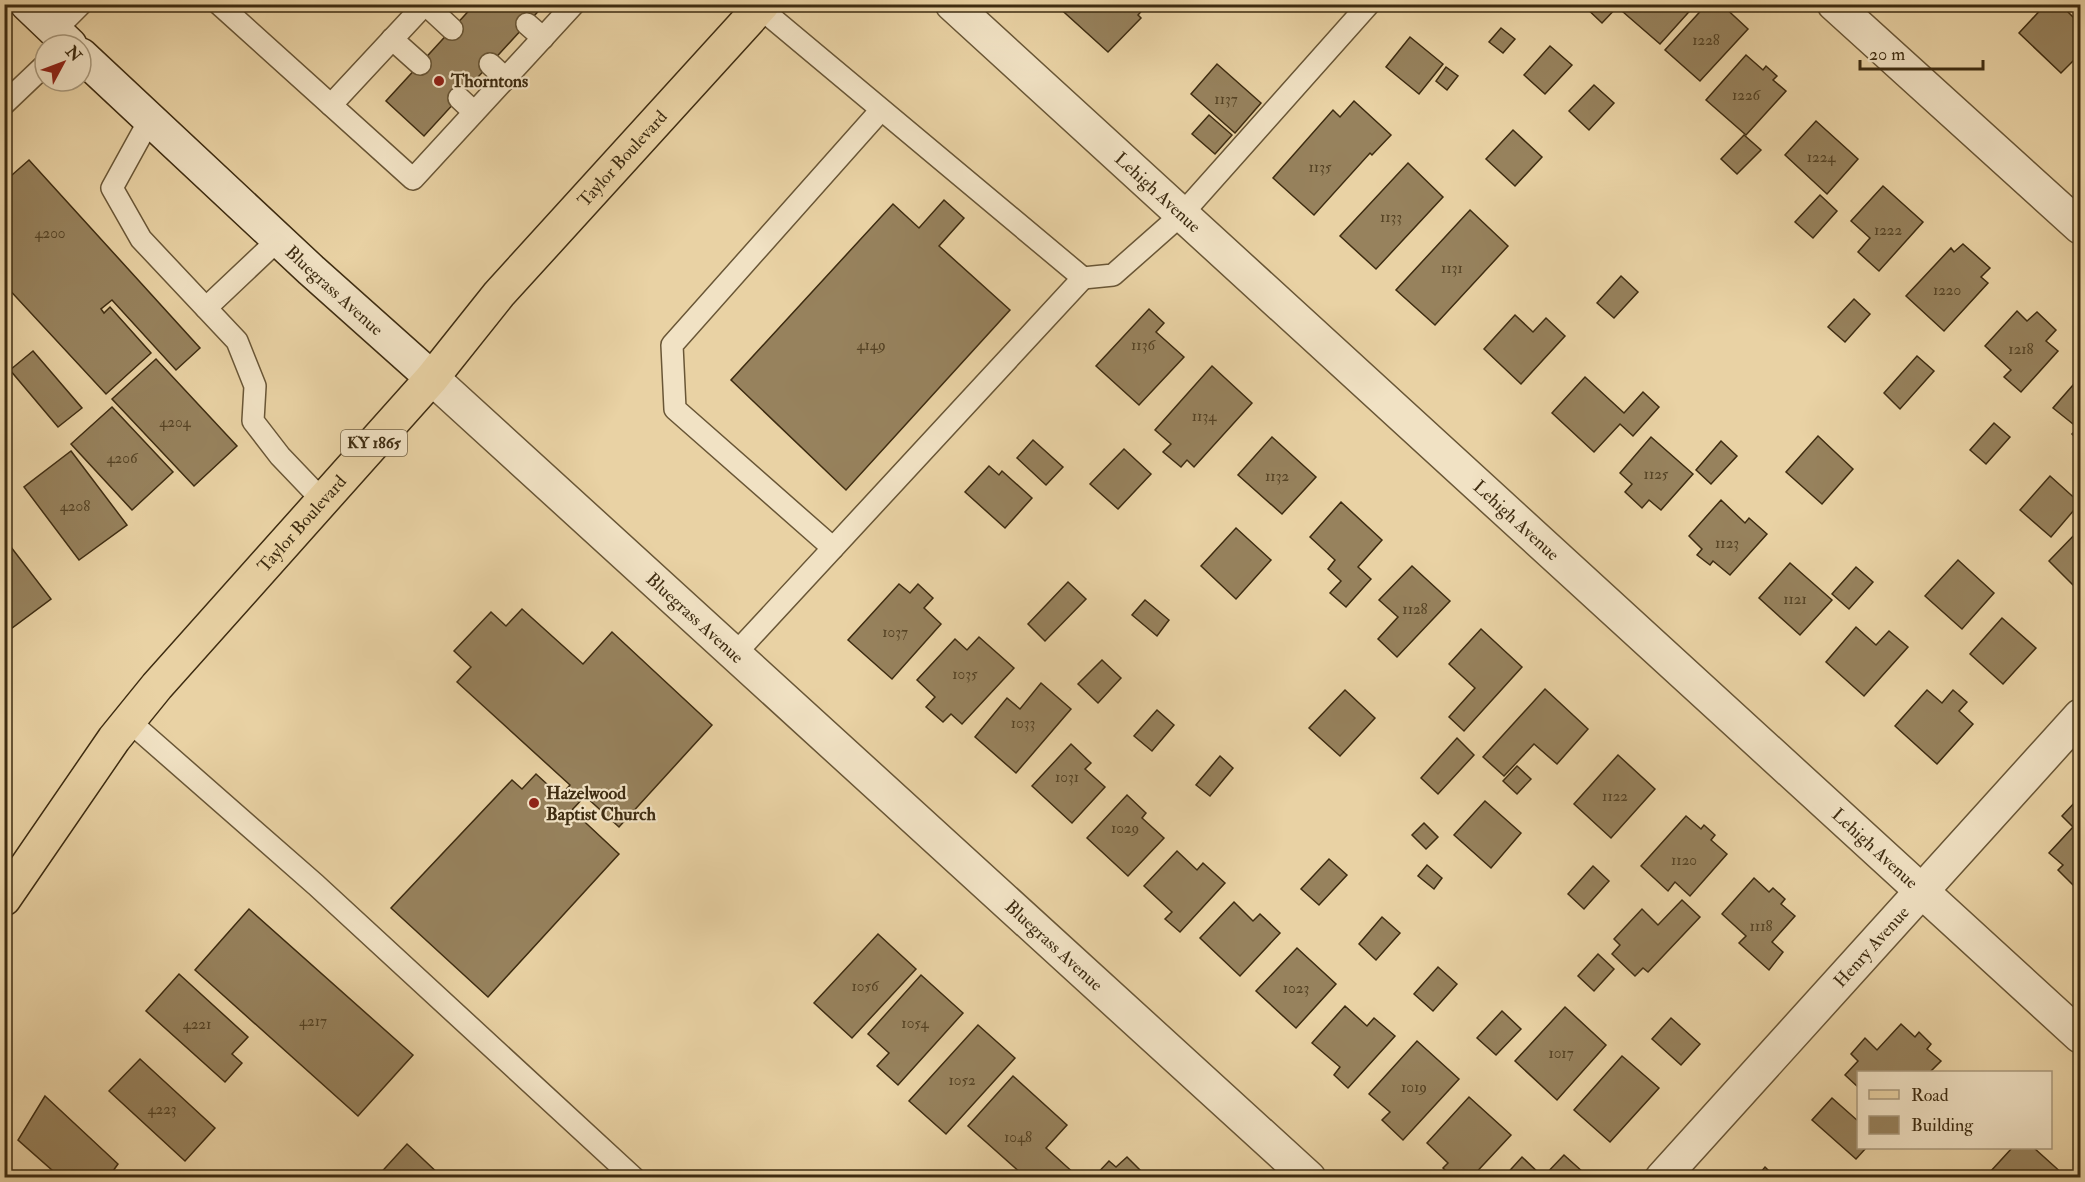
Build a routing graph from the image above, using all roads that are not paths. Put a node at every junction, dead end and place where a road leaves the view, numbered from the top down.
1 (27, 4) edge
2 (81, 4) edge
3 (219, 4) edge
4 (425, 4) edge
5 (574, 4) edge
6 (951, 4) edge
7 (1369, 4) edge
8 (1834, 4) edge
9 (762, 6) edge
10 (452, 29) dead end
11 (52, 33) edge
12 (70, 33) edge
13 (392, 39) junction
14 (420, 64) dead end
15 (490, 64) dead end
16 (93, 71) edge
17 (33, 76) edge
18 (506, 79) junction
19 (4, 104) edge
20 (331, 105) junction
21 (881, 110) junction
22 (150, 119) junction
23 (1182, 214) junction
24 (2080, 227) edge
25 (279, 239) junction
26 (1083, 278) junction
27 (206, 308) junction
28 (432, 378) junction
29 (322, 501) junction
30 (832, 548) junction
31 (735, 654) junction
32 (2080, 716) edge
33 (129, 722) junction
34 (1922, 890) junction
35 (4, 899) edge
36 (2080, 1036) edge
37 (634, 1178) edge
38 (1310, 1178) edge
39 (1662, 1178) edge

1 - 11 street, Bluegrass Avenue
2 - 12 lane
3 - 20 lane
4 - 10 lane
4 - 13 lane
5 - 18 lane
6 - 23 street, Lehigh Avenue
7 - 23 lane
8 - 24 street
9 - 21 lane
9 - 28 main road, Taylor Boulevard / KY 1865
13 - 14 lane
13 - 20 lane
15 - 18 lane
16 - 22 street, Bluegrass Avenue
17 - 19 lane
18 - 20 lane
21 - 26 lane
21 - 30 lane
22 - 25 street, Bluegrass Avenue
22 - 27 lane
23 - 26 lane
23 - 34 street, Lehigh Avenue
25 - 27 lane
25 - 28 street, Bluegrass Avenue
26 - 30 lane
27 - 29 lane
28 - 29 main road, Taylor Boulevard / KY 1865
28 - 31 street, Bluegrass Avenue
29 - 33 main road, Taylor Boulevard / KY 1865
30 - 31 lane
31 - 38 street, Bluegrass Avenue
32 - 34 street, Henry Avenue
33 - 35 main road, Taylor Boulevard / KY 1865
33 - 37 lane
34 - 36 street, Lehigh Avenue
34 - 39 street, Henry Avenue

